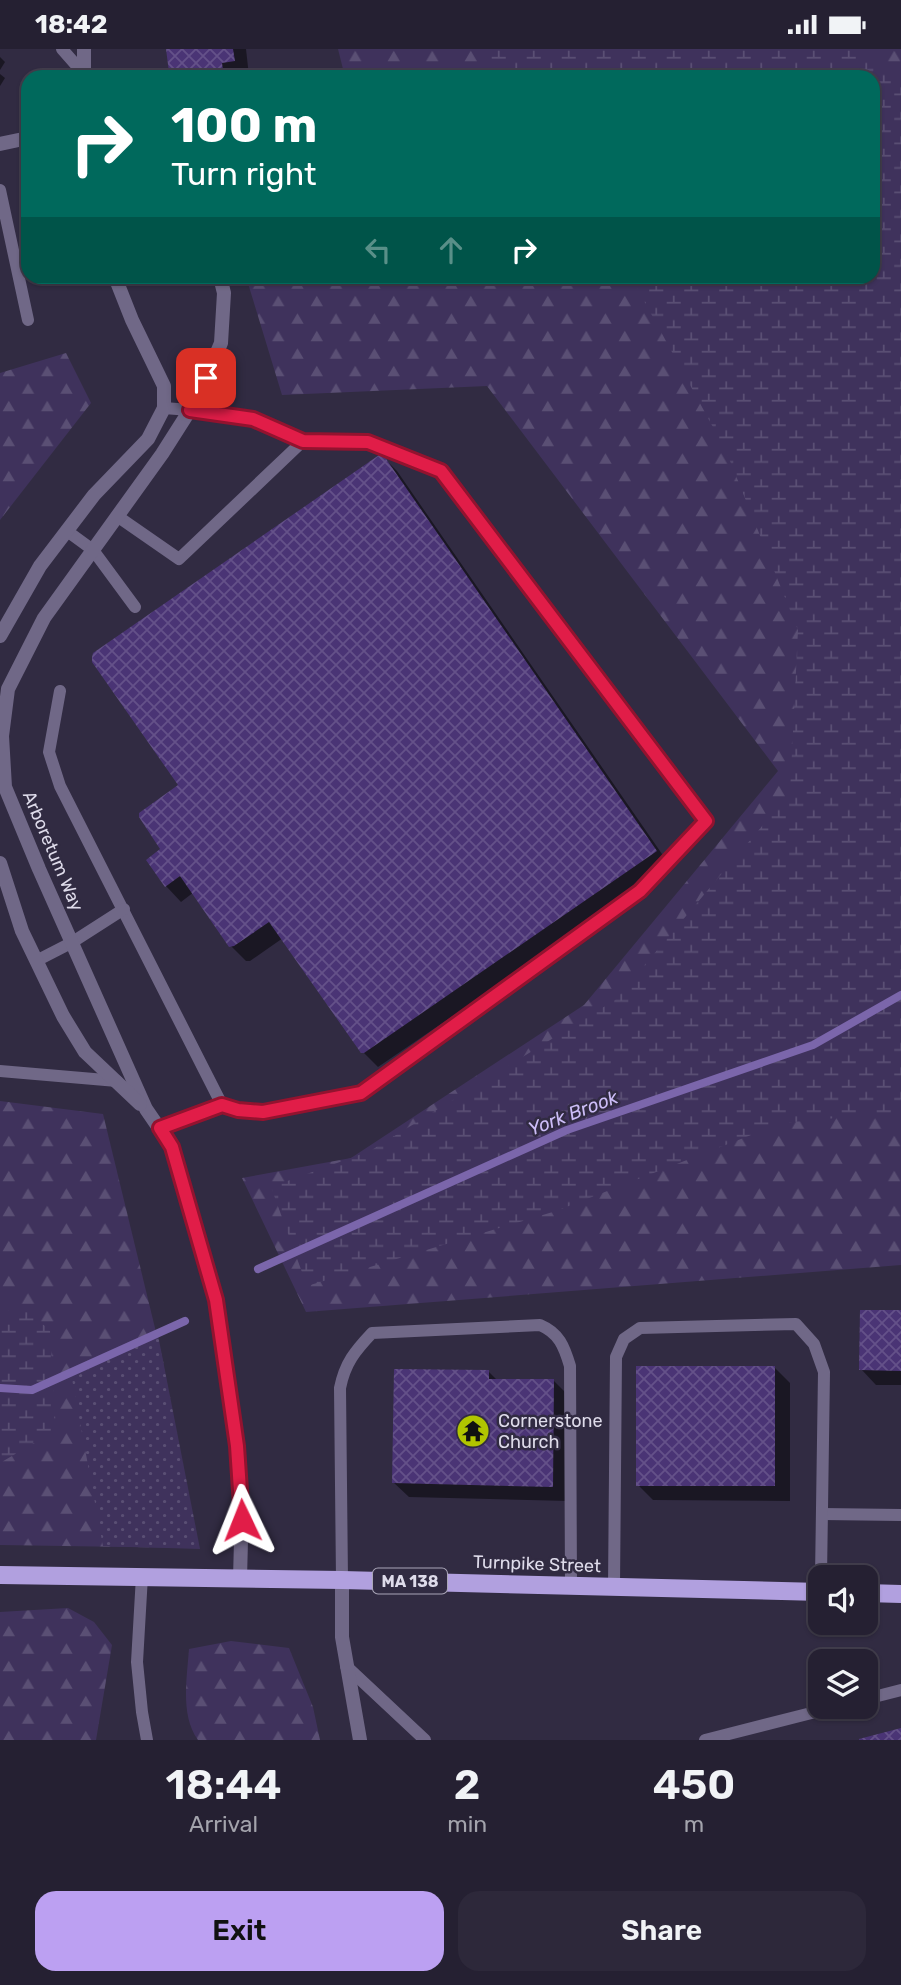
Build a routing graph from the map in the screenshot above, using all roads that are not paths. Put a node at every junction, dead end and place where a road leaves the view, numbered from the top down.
1 (62, 49) edge
2 (84, 49) edge
3 (80, 70) edge
4 (84, 70) edge
5 (21, 140) edge
6 (0, 144) edge
7 (0, 190) edge
8 (118, 284) edge
9 (222, 284) edge
10 (28, 320) dead end
11 (164, 408) junction
12 (190, 410) junction
13 (303, 441) junction
14 (117, 516) junction
15 (67, 531) junction
16 (93, 550) junction
17 (135, 607) dead end
18 (0, 636) edge
19 (60, 691) dead end
20 (0, 863) edge
21 (7, 904) edge
22 (124, 909) junction
23 (71, 943) junction
24 (36, 961) junction
25 (0, 1071) edge
26 (117, 1081) junction
27 (222, 1105) junction
28 (146, 1109) junction
29 (160, 1128) junction
30 (822, 1514) junction
31 (901, 1515) edge
32 (821, 1565) edge
33 (0, 1575) edge
34 (142, 1576) junction
35 (240, 1579) junction
36 (342, 1580) junction
37 (572, 1585) junction
38 (614, 1587) junction
39 (808, 1592) edge
40 (878, 1593) edge
41 (901, 1594) edge
42 (346, 1666) junction
43 (901, 1691) edge
44 (878, 1696) edge
45 (808, 1714) edge
46 (147, 1740) edge
47 (360, 1740) edge
48 (425, 1740) edge
49 (705, 1740) edge

1 - 3 lane
2 - 4 street
5 - 6 street
7 - 10 lane
8 - 11 street
9 - 12 street, Arboretum Way
11 - 12 lane
11 - 15 street
12 - 13 lane
12 - 14 street, Arboretum Way
13 - 14 lane
13 - 27 lane
14 - 16 street, Arboretum Way
15 - 16 lane
15 - 18 street
16 - 17 lane
16 - 23 street, Arboretum Way
19 - 22 lane
20 - 21 street
21 - 24 street
22 - 23 lane
22 - 27 lane
23 - 24 lane
23 - 28 street, Arboretum Way
24 - 26 street
25 - 26 lane
26 - 28 street
27 - 29 lane
28 - 29 street
29 - 35 street
30 - 31 lane
30 - 32 lane
30 - 38 lane
33 - 34 main road, Turnpike Street / MA 138
34 - 35 main road, Turnpike Street / MA 138
34 - 46 lane
35 - 36 main road, Turnpike Street / MA 138
36 - 37 main road, Turnpike Street / MA 138
36 - 37 lane
36 - 42 street
37 - 38 main road, Turnpike Street / MA 138
38 - 39 main road, Turnpike Street / MA 138
40 - 41 main road
42 - 47 street
42 - 48 lane
43 - 44 lane
45 - 49 lane

